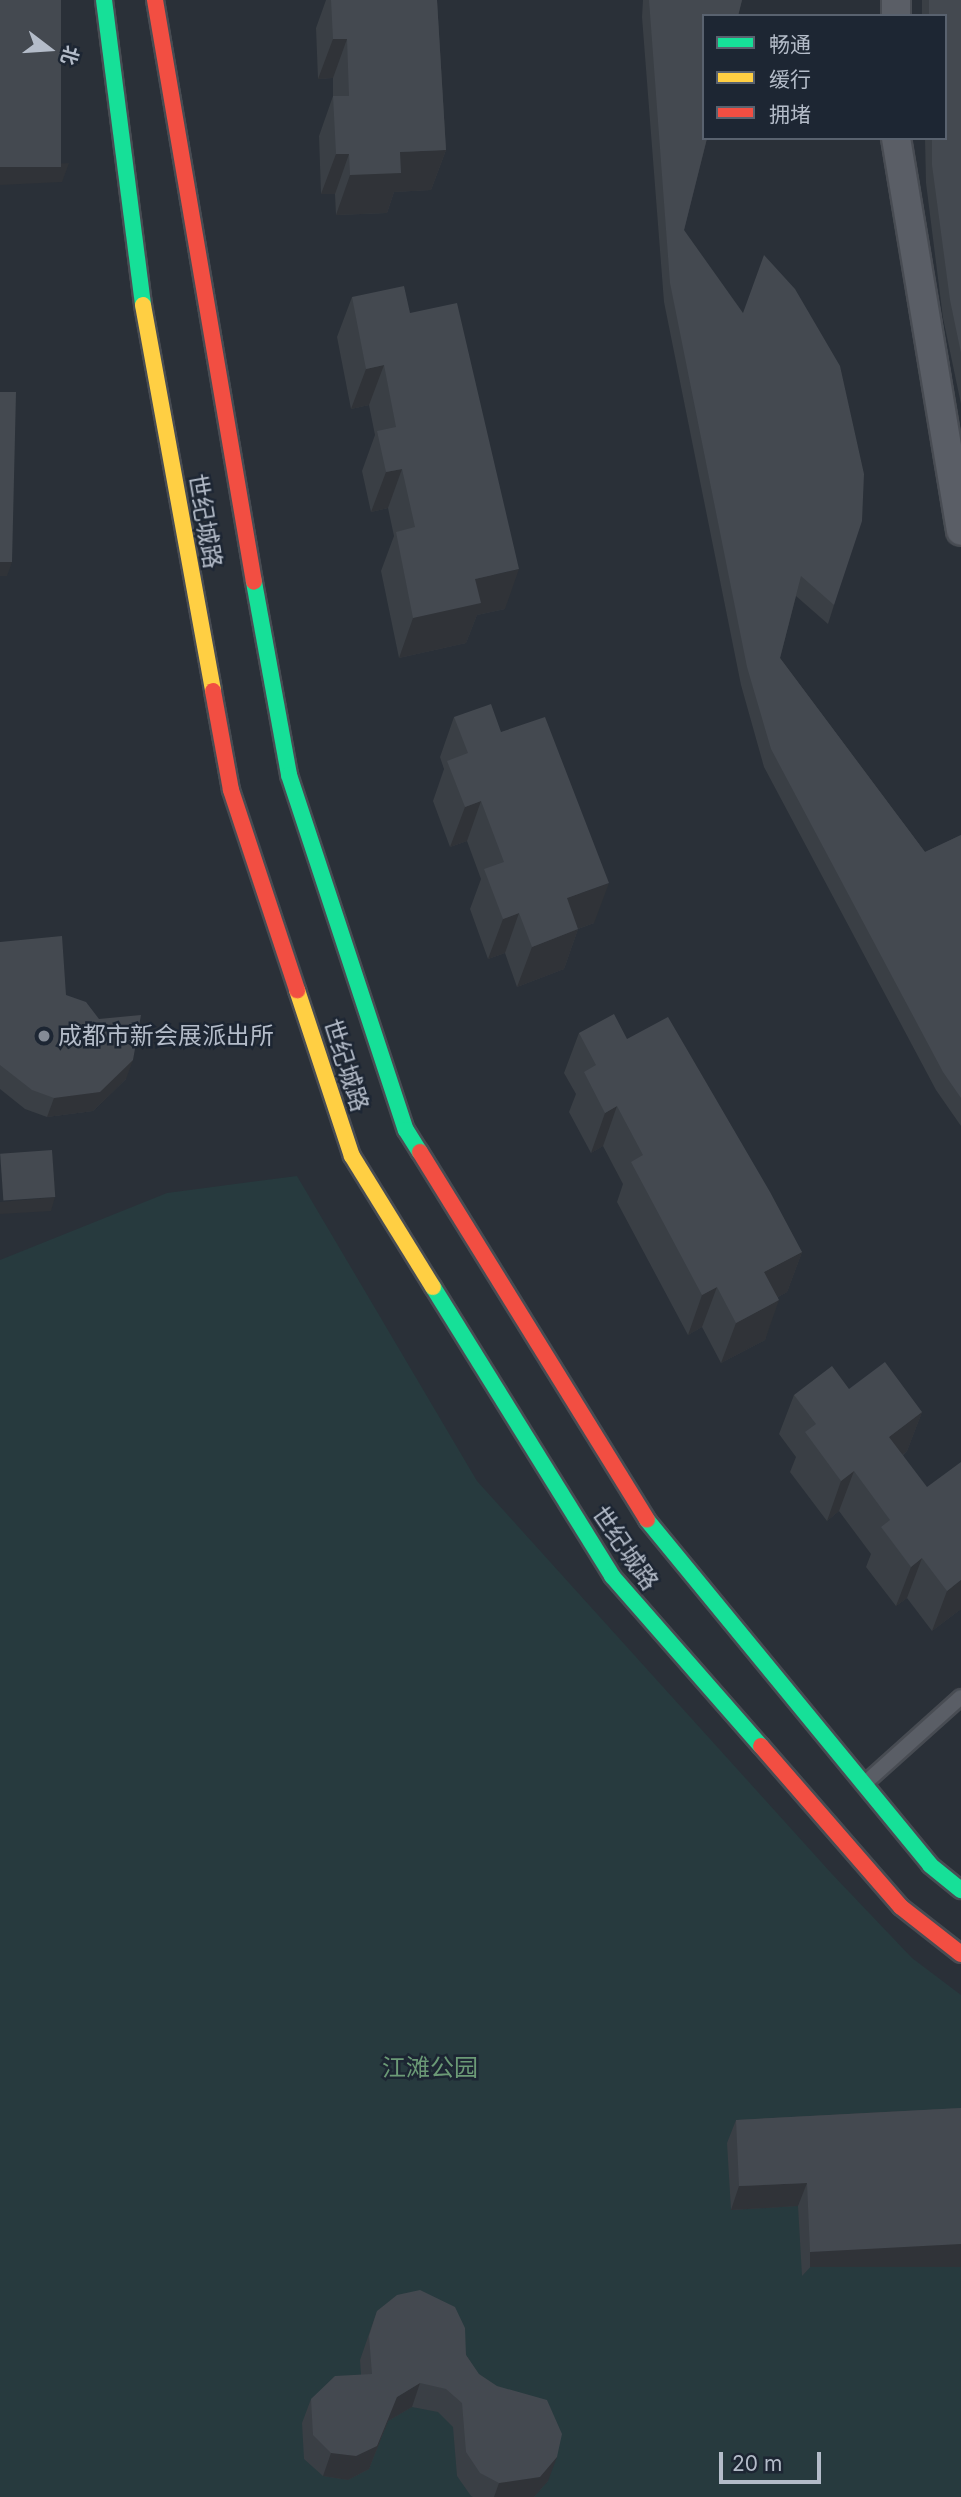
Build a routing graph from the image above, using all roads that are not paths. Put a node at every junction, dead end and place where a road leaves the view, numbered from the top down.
1 (104, 0) edge
2 (155, 0) edge
3 (896, 140) edge
4 (961, 531) edge
5 (961, 1697) edge
6 (863, 1785) junction
7 (961, 1890) edge
8 (961, 1954) edge

1 - 8 main road, 世纪城路
2 - 6 main road, 世纪城路
3 - 4 street
5 - 6 lane
6 - 7 main road, 世纪城路

